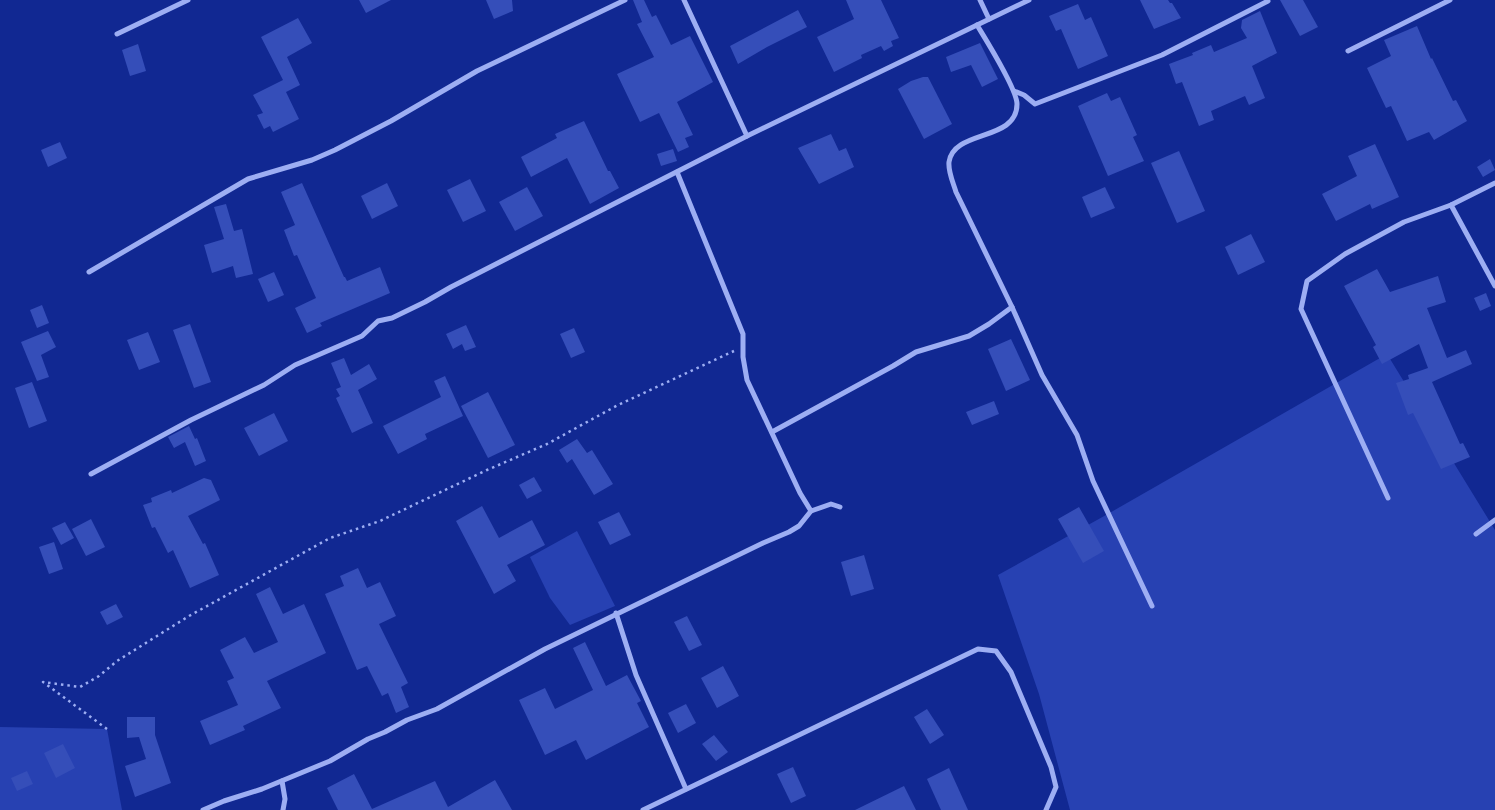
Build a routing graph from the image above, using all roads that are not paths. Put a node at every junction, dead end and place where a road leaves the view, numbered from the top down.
1 (188, 0) edge
2 (625, 0) edge
3 (684, 0) edge
4 (980, 0) edge
5 (1028, 0) edge
6 (1450, 0) edge
7 (1268, 1) edge
8 (990, 19) junction
9 (977, 25) junction
10 (117, 34) dead end
11 (1348, 51) dead end
12 (1014, 91) junction
13 (747, 136) junction
14 (677, 172) junction
15 (1495, 183) edge
16 (1451, 205) junction
17 (88, 272) dead end
18 (1495, 286) edge
19 (1012, 307) junction
20 (772, 432) junction
21 (91, 474) dead end
22 (1388, 498) dead end
23 (840, 507) dead end
24 (811, 511) junction
25 (1495, 520) edge
26 (1476, 534) dead end
27 (1152, 606) dead end
28 (616, 613) junction
29 (282, 781) junction
30 (686, 789) junction
31 (203, 810) edge
32 (283, 810) edge
33 (643, 810) edge
34 (1046, 810) edge

1 - 10 street
2 - 17 street
3 - 13 street
4 - 8 street
5 - 8 street
6 - 11 street
7 - 12 street
8 - 9 street
9 - 12 street
9 - 13 street
12 - 19 street
13 - 14 street
14 - 20 street
14 - 21 street
15 - 16 street
16 - 18 street
16 - 22 street
19 - 20 street
19 - 27 street
20 - 24 street
23 - 24 street
24 - 28 street
25 - 26 street
28 - 29 street
28 - 30 street
29 - 31 street
29 - 32 street
30 - 33 street
30 - 34 street

